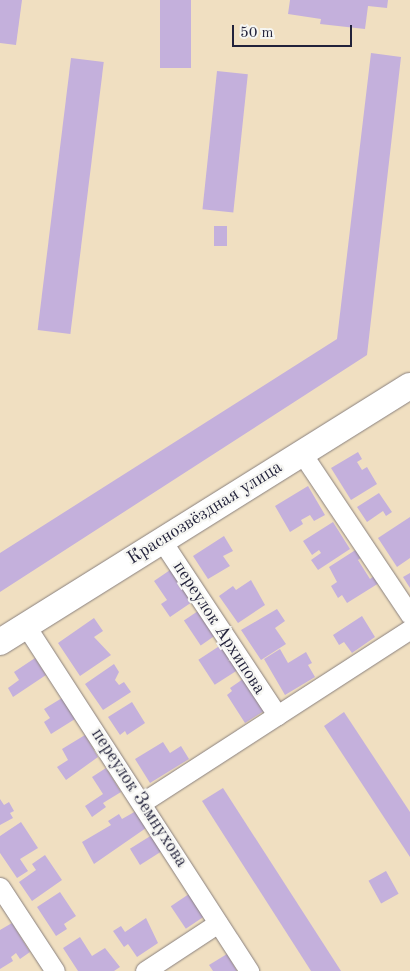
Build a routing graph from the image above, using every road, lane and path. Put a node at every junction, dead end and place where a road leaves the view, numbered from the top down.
1 (410, 386) edge
2 (301, 452) junction
3 (162, 541) junction
4 (410, 615) edge
5 (26, 626) junction
6 (410, 629) edge
7 (0, 642) edge
8 (276, 715) junction
9 (143, 802) junction
10 (0, 887) edge
11 (218, 923) junction
12 (55, 971) edge
13 (146, 971) edge
14 (250, 971) edge

1 - 2 street, Краснозвёздная улица
2 - 3 street, Краснозвёздная улица
2 - 4 street
3 - 5 street, Краснозвёздная улица
3 - 8 street, переулок Архипова
5 - 7 street, Краснозвёздная улица
5 - 9 street, переулок Земнухова
6 - 8 street
8 - 9 street
9 - 11 street, переулок Земнухова
10 - 12 street
11 - 13 street
11 - 14 street, переулок Земнухова

